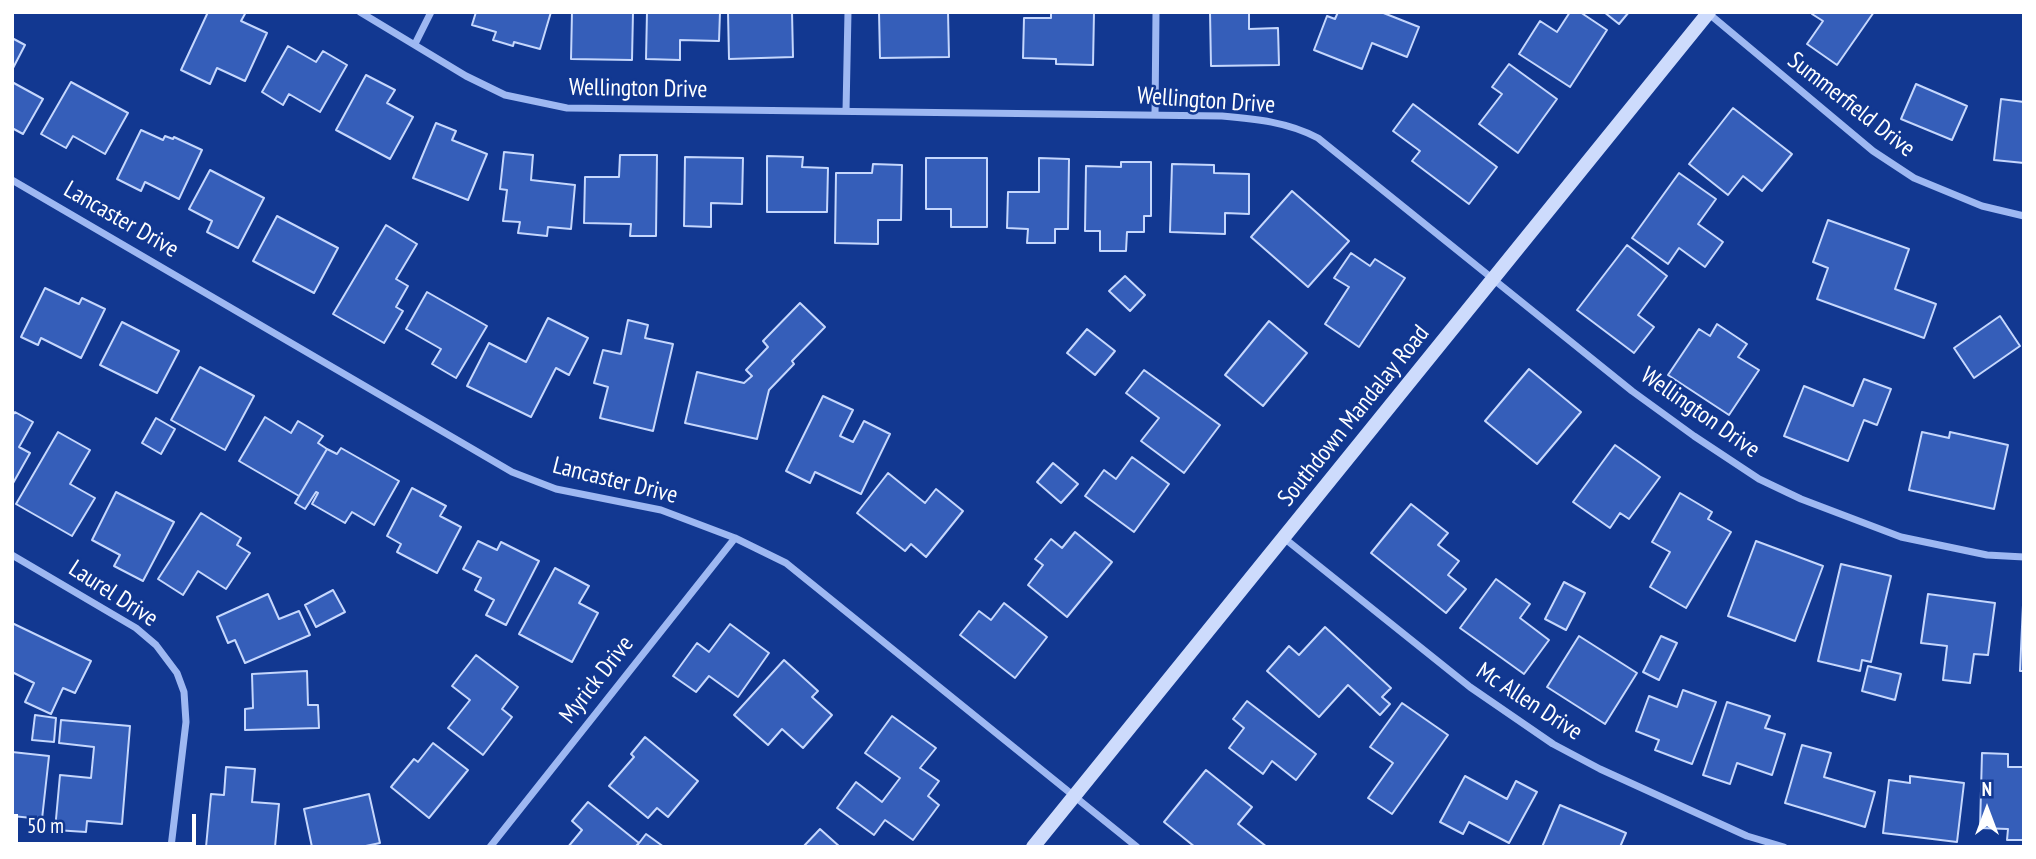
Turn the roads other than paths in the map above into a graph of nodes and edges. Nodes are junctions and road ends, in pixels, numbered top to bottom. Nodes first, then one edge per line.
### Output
1 (360, 12) edge
2 (431, 12) edge
3 (848, 12) edge
4 (1156, 12) edge
5 (1708, 13) edge
6 (415, 44) junction
7 (846, 111) junction
8 (1155, 115) junction
9 (12, 180) edge
10 (2024, 216) edge
11 (1493, 279) junction
12 (734, 538) junction
13 (1284, 538) junction
14 (12, 555) edge
15 (2024, 558) edge
16 (1075, 795) junction
17 (172, 847) edge
18 (489, 847) edge
19 (1033, 847) edge
20 (1137, 847) edge
21 (1784, 847) edge

1 - 6 street, Wellington Drive
2 - 6 street
3 - 7 street
4 - 8 street
5 - 10 street, Summerfield Drive
5 - 11 street, Southdown Mandalay Road
6 - 7 street, Wellington Drive
7 - 8 street, Wellington Drive
8 - 11 street, Wellington Drive
9 - 12 street, Lancaster Drive
11 - 13 street, Southdown Mandalay Road
11 - 15 street, Wellington Drive
12 - 16 street, Lancaster Drive
12 - 18 street, Myrick Drive
13 - 16 street, Southdown Mandalay Road
13 - 21 street, Mc Allen Drive
14 - 17 street, Laurel Drive
16 - 19 street, Southdown Mandalay Road
16 - 20 street, Lancaster Drive

